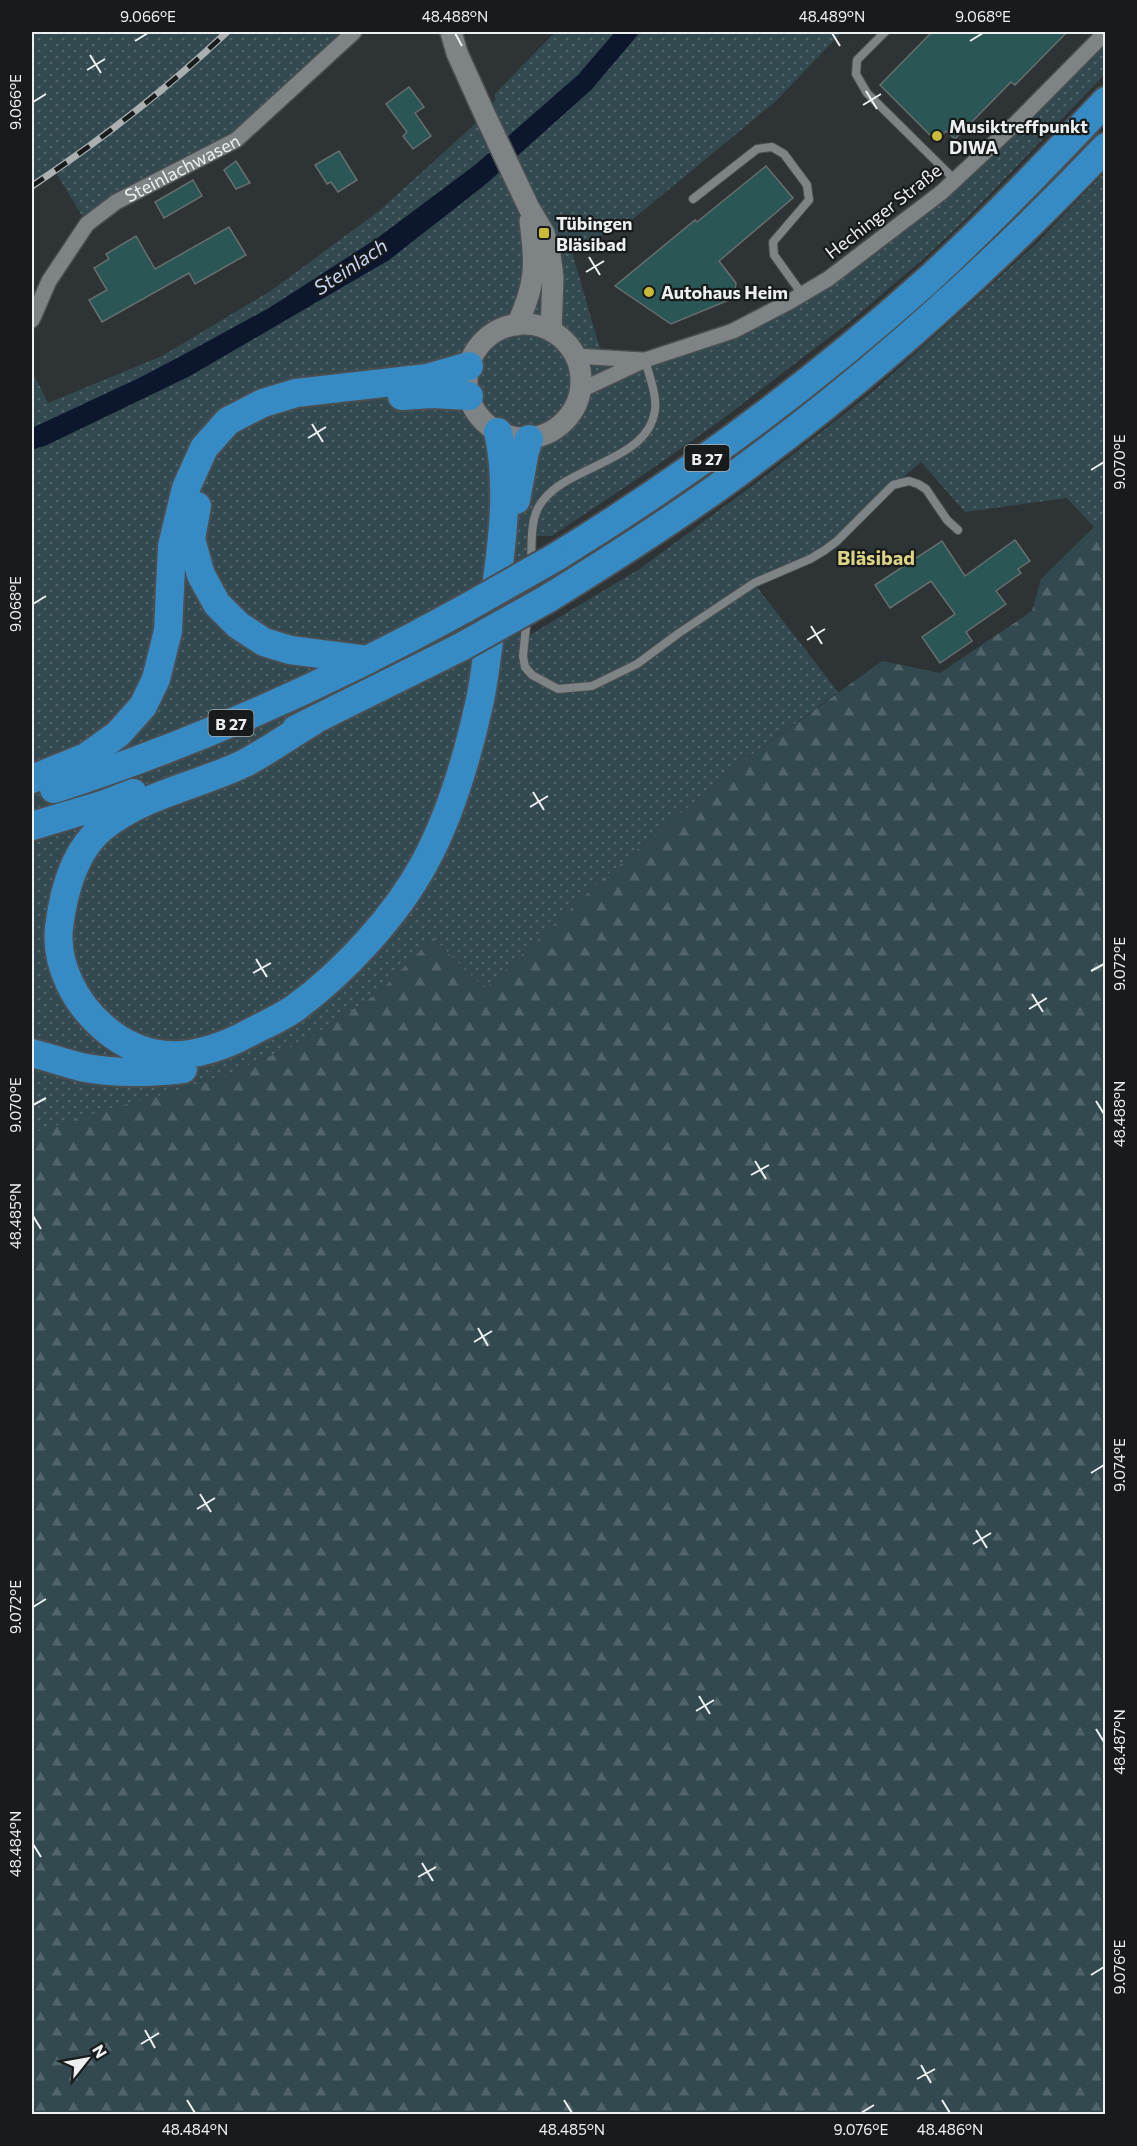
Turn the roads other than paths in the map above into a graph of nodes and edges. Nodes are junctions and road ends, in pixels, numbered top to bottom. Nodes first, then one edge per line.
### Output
1 (354, 32) edge
2 (451, 32) edge
3 (885, 32) edge
4 (1106, 32) edge
5 (1106, 101) edge
6 (1106, 147) edge
7 (955, 180) junction
8 (693, 199) dead end
9 (529, 208) junction
10 (802, 294) junction
11 (32, 320) edge
12 (517, 325) junction
13 (551, 331) junction
14 (575, 356) junction
15 (645, 360) junction
16 (469, 366) junction
17 (581, 390) junction
18 (469, 396) junction
19 (498, 432) junction
20 (529, 439) junction
21 (958, 530) dead end
22 (535, 595) junction
23 (368, 660) junction
24 (312, 722) junction
25 (32, 778) edge
26 (32, 796) edge
27 (32, 826) edge
28 (32, 1053) edge

1 - 11 street, Steinlachwasen
2 - 9 street
3 - 7 lane
4 - 7 street, Hechinger Straße
5 - 23 highway, B 27, bridge
6 - 22 highway, B 27
7 - 10 street, Hechinger Straße
8 - 10 lane
9 - 12 street
9 - 13 street
10 - 15 street, Hechinger Straße
12 - 13 street
12 - 16 street
13 - 14 street
14 - 15 street, Hechinger Straße
14 - 17 street
15 - 17 street, Hechinger Straße
15 - 22 lane
16 - 18 street
16 - 25 highway
17 - 20 street
18 - 19 street
18 - 23 highway
19 - 20 street
19 - 24 highway
20 - 28 highway
21 - 22 lane
22 - 24 highway, B 27, bridge
23 - 26 highway, B 27
24 - 27 highway, B 27

